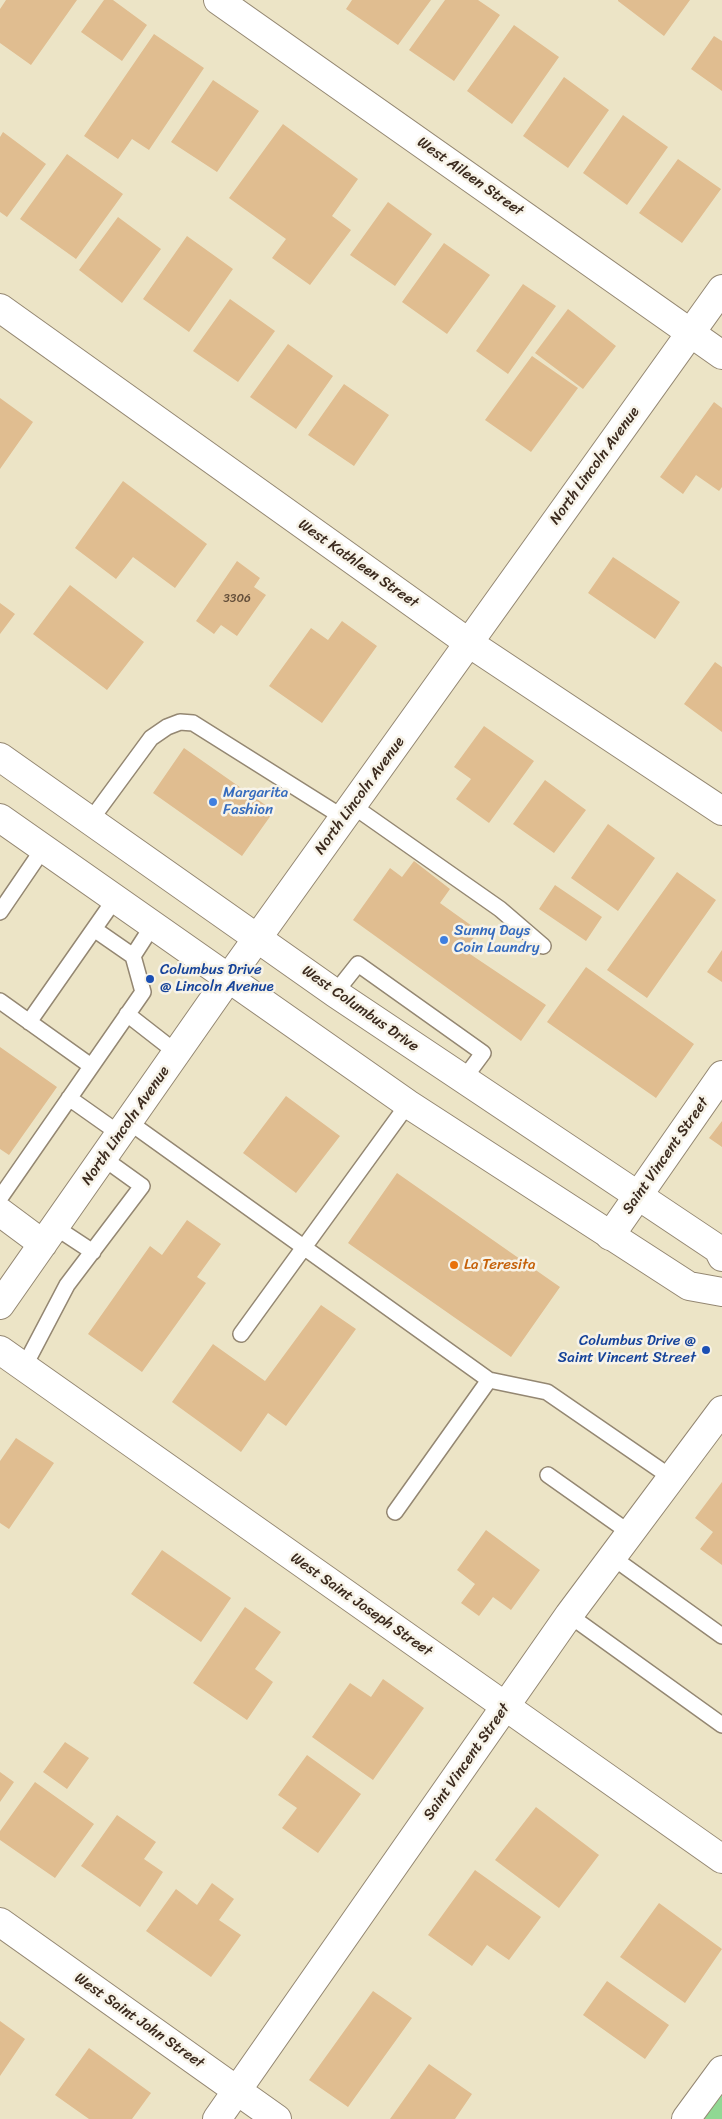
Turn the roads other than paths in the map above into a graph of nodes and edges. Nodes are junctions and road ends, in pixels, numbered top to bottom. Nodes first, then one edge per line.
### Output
1 (218, 0) edge
2 (722, 289) edge
3 (0, 308) edge
4 (691, 332) junction
5 (722, 355) edge
6 (469, 643) junction
7 (0, 757) edge
8 (722, 811) edge
9 (349, 812) junction
10 (0, 818) edge
11 (90, 821) junction
12 (43, 849) junction
13 (115, 898) junction
14 (0, 912) edge
15 (153, 926) junction
16 (94, 928) junction
17 (258, 938) junction
18 (543, 946) dead end
19 (133, 956) junction
20 (228, 978) junction
21 (335, 993) junction
22 (0, 1001) edge
23 (128, 1014) junction
24 (29, 1022) junction
25 (178, 1053) junction
26 (91, 1066) junction
27 (722, 1075) edge
28 (463, 1080) junction
29 (69, 1098) junction
30 (408, 1104) junction
31 (124, 1128) junction
32 (103, 1158) junction
33 (638, 1196) junction
34 (0, 1198) edge
35 (0, 1212) edge
36 (49, 1235) junction
37 (610, 1236) junction
38 (305, 1246) junction
39 (92, 1252) junction
40 (722, 1257) edge
41 (722, 1292) edge
42 (0, 1305) edge
43 (241, 1334) dead end
44 (0, 1350) edge
45 (24, 1367) junction
46 (489, 1380) junction
47 (722, 1410) edge
48 (548, 1476) dead end
49 (672, 1478) junction
50 (395, 1512) dead end
51 (630, 1533) junction
52 (612, 1557) junction
53 (569, 1615) junction
54 (722, 1636) edge
55 (506, 1707) junction
56 (722, 1726) edge
57 (722, 1859) edge
58 (0, 1922) edge
59 (722, 2070) edge
60 (237, 2090) junction
61 (216, 2119) edge
62 (277, 2119) edge
63 (686, 2119) edge

1 - 4 street, West Aileen Street
2 - 4 street, North Lincoln Avenue
3 - 6 street, West Kathleen Street
4 - 5 street, West Aileen Street
4 - 6 street, North Lincoln Avenue
6 - 8 street, West Kathleen Street
6 - 9 street, North Lincoln Avenue
7 - 11 street, West Columbus Drive
9 - 11 lane
9 - 17 street, North Lincoln Avenue
9 - 18 lane
10 - 12 street
11 - 17 street, West Columbus Drive
12 - 13 street
12 - 14 lane
13 - 15 street
13 - 16 lane
15 - 19 lane
15 - 20 street
16 - 19 lane
16 - 24 lane
17 - 20 street, North Lincoln Avenue
17 - 21 street, West Columbus Drive
19 - 23 lane
20 - 25 street, North Lincoln Avenue
20 - 30 street
21 - 28 street, West Columbus Drive
21 - 28 lane
22 - 24 lane
23 - 25 lane
23 - 26 lane
24 - 26 lane
25 - 31 street, North Lincoln Avenue
26 - 29 lane
27 - 33 street, Saint Vincent Street
28 - 33 street, West Columbus Drive
29 - 31 lane
29 - 34 lane
30 - 37 street
30 - 38 lane
31 - 32 street, North Lincoln Avenue
31 - 38 lane
32 - 36 street, North Lincoln Avenue
32 - 39 lane
33 - 37 street, Saint Vincent Street
33 - 40 street, West Columbus Drive
35 - 36 street
36 - 39 lane
36 - 42 street, North Lincoln Avenue
37 - 41 street
38 - 43 lane
38 - 46 lane
39 - 45 lane
44 - 45 street, West Saint Joseph Street
45 - 55 street, West Saint Joseph Street
46 - 49 lane
46 - 50 lane
47 - 49 street, Saint Vincent Street
48 - 51 lane
49 - 51 street, Saint Vincent Street
51 - 52 street, Saint Vincent Street
52 - 53 street, Saint Vincent Street
52 - 54 lane
53 - 55 street, Saint Vincent Street
53 - 56 lane
55 - 57 street, West Saint Joseph Street
55 - 60 street, Saint Vincent Street
58 - 60 street, West Saint John Street
59 - 63 street
60 - 61 street, Saint Vincent Street
60 - 62 street, West Saint John Street

